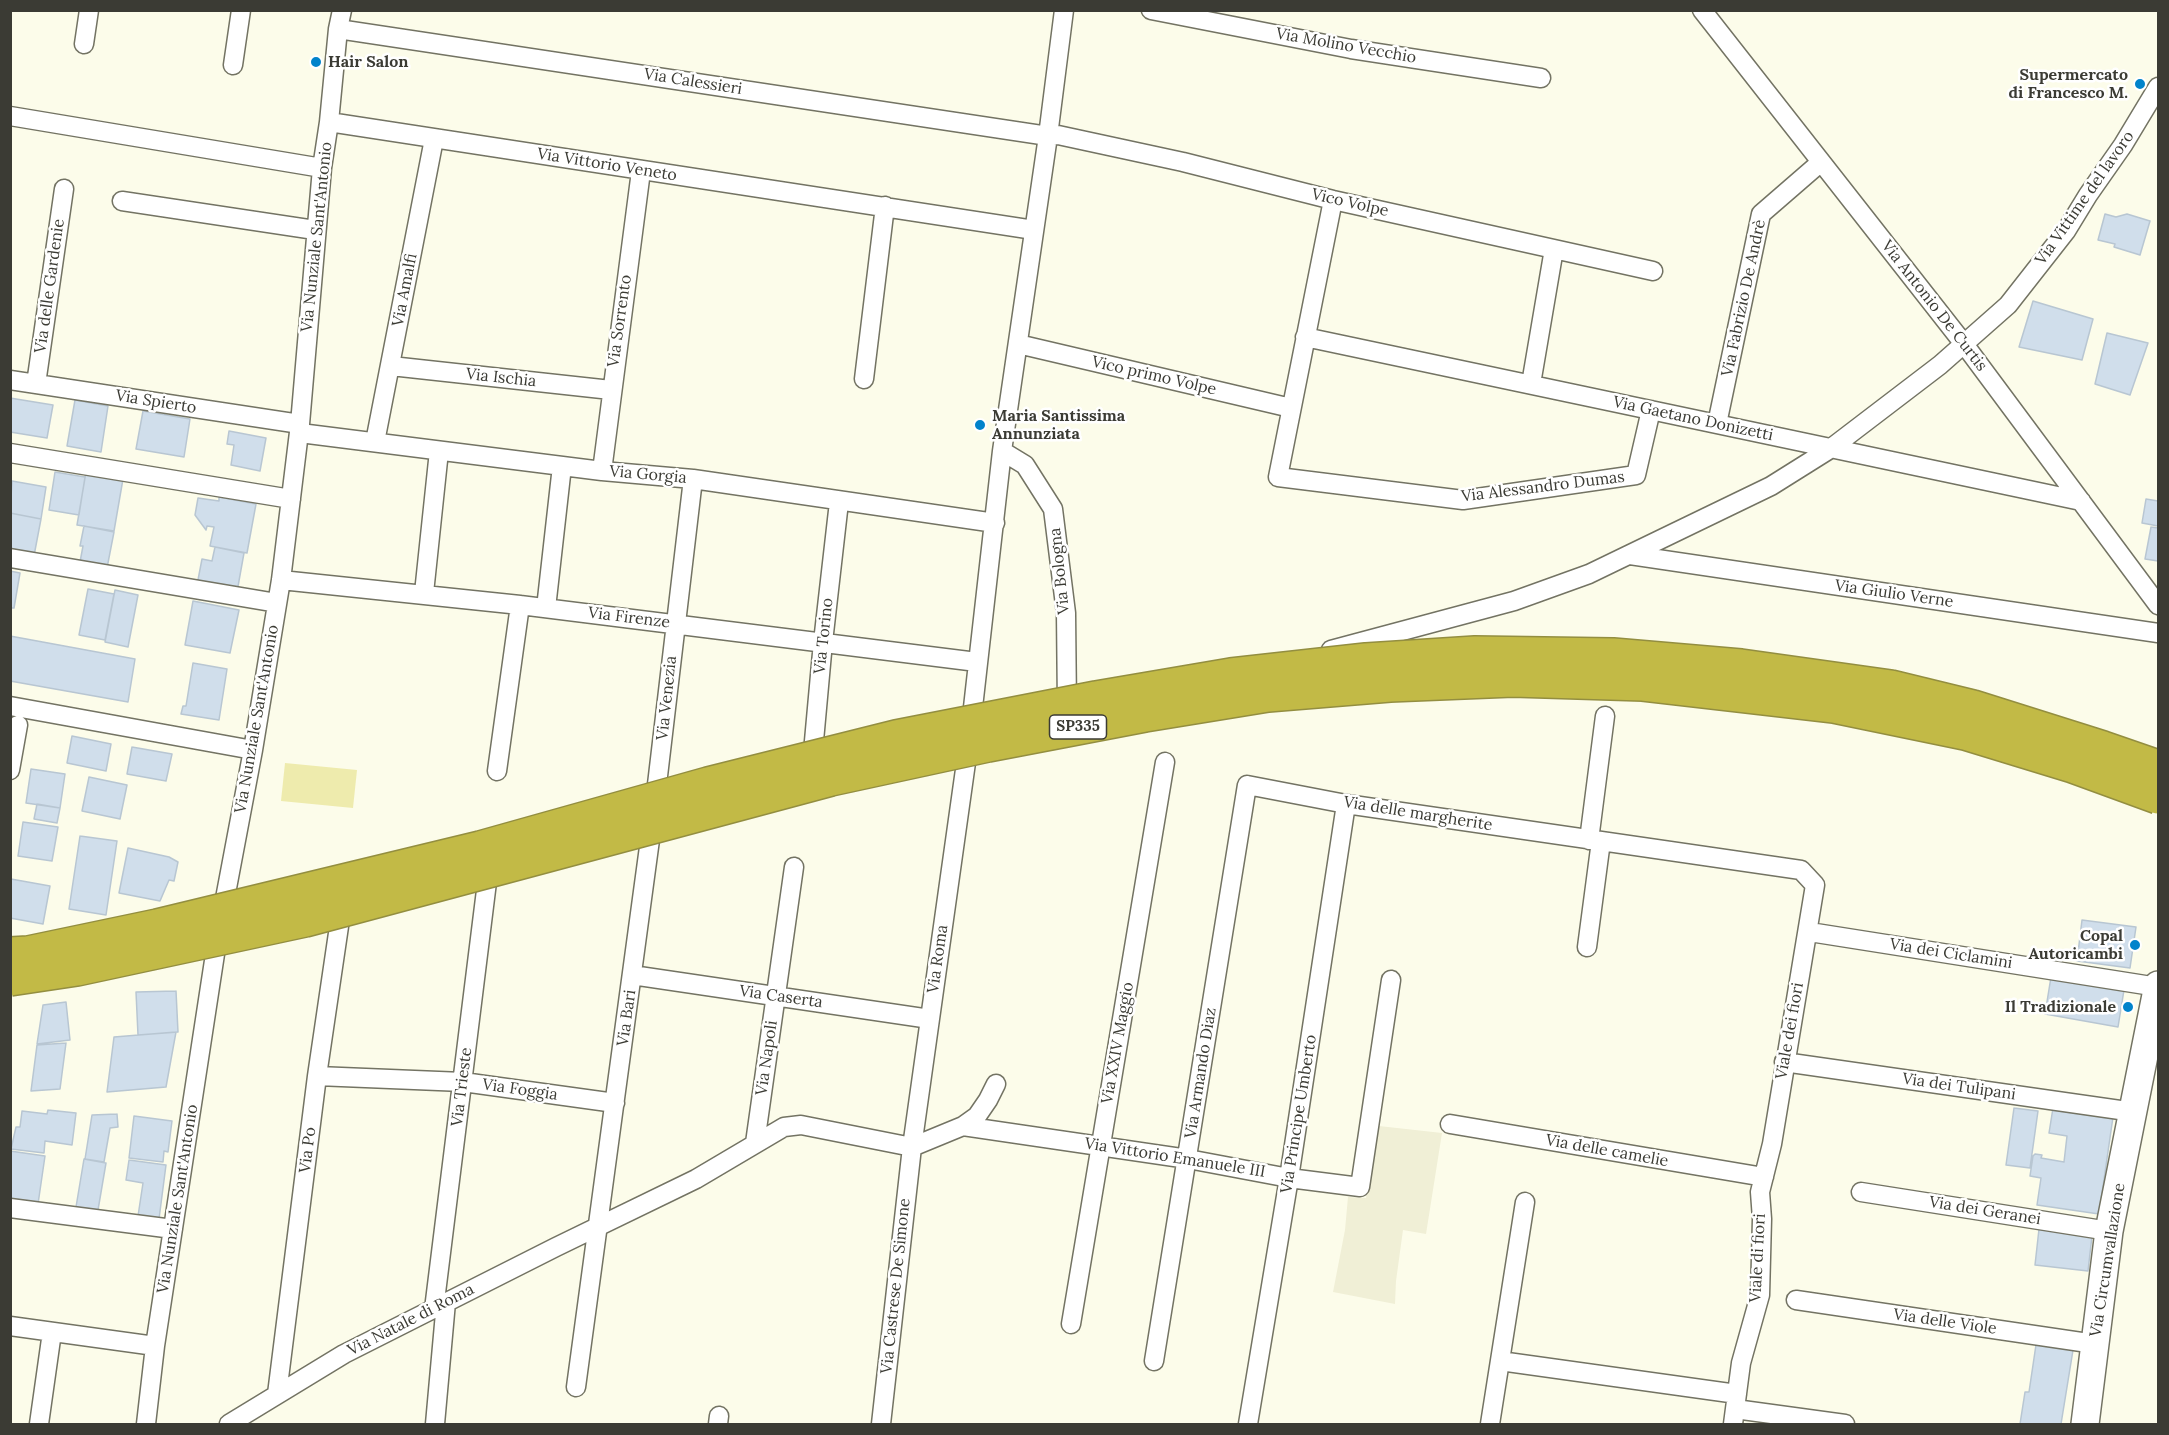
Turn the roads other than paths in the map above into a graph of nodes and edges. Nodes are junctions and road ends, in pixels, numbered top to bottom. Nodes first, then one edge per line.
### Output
1 (89, 10) edge
2 (241, 10) edge
3 (1064, 10) edge
4 (1152, 10) edge
5 (1702, 10) edge
6 (340, 20) edge
7 (84, 44) dead end
8 (233, 65) dead end
9 (1541, 78) dead end
10 (2158, 87) edge
11 (10, 116) edge
12 (329, 122) junction
13 (1048, 136) junction
14 (434, 139) junction
15 (1821, 162) junction
16 (322, 168) junction
17 (641, 171) junction
18 (64, 189) dead end
19 (1333, 200) junction
20 (122, 201) dead end
21 (885, 206) junction
22 (315, 230) junction
23 (1034, 230) junction
24 (1554, 249) junction
25 (1653, 271) dead end
26 (1305, 338) junction
27 (1964, 344) junction
28 (1018, 345) junction
29 (391, 366) junction
30 (864, 379) dead end
31 (10, 380) edge
32 (36, 384) junction
33 (1531, 384) junction
34 (611, 390) junction
35 (1291, 408) junction
36 (1650, 410) junction
37 (1716, 424) junction
38 (300, 428) junction
39 (375, 442) junction
40 (1830, 449) junction
41 (439, 451) junction
42 (1002, 452) junction
43 (10, 453) edge
44 (562, 466) junction
45 (602, 471) junction
46 (693, 479) junction
47 (291, 499) junction
48 (2081, 501) junction
49 (839, 502) junction
50 (995, 523) junction
51 (1630, 555) junction
52 (10, 558) edge
53 (281, 580) junction
54 (423, 593) junction
55 (277, 603) junction
56 (520, 604) junction
57 (2158, 605) edge
58 (546, 608) junction
59 (675, 623) junction
60 (2158, 633) edge
61 (823, 642) junction
62 (977, 662) junction
63 (10, 706) edge
64 (1067, 711) junction
65 (1605, 716) dead end
66 (18, 725) dead end
67 (969, 734) junction
68 (253, 750) junction
69 (1165, 762) dead end
70 (2158, 768) edge
71 (10, 770) edge
72 (497, 771) dead end
73 (812, 771) junction
74 (1247, 785) joint
75 (2158, 797) edge
76 (1346, 804) junction
77 (654, 810) junction
78 (1595, 840) junction
79 (489, 864) junction
80 (794, 867) dead end
81 (1815, 885) joint
82 (342, 906) junction
83 (1816, 933) dead end
84 (217, 941) junction
85 (1587, 947) dead end
86 (10, 954) edge
87 (632, 975) junction
88 (10, 979) edge
89 (1391, 981) dead end
90 (2158, 986) edge
91 (10, 989) edge
92 (776, 995) junction
93 (930, 1019) junction
94 (1784, 1062) junction
95 (317, 1076) junction
96 (463, 1082) junction
97 (996, 1084) dead end
98 (615, 1103) junction
99 (2136, 1104) junction
100 (1450, 1124) dead end
101 (963, 1126) junction
102 (755, 1143) junction
103 (1101, 1146) junction
104 (912, 1147) junction
105 (1188, 1159) junction
106 (1764, 1177) junction
107 (1289, 1178) junction
108 (1861, 1192) dead end
109 (1525, 1202) dead end
110 (10, 1208) edge
111 (599, 1226) junction
112 (173, 1229) junction
113 (2109, 1231) junction
114 (1796, 1300) dead end
115 (440, 1306) junction
116 (1071, 1324) dead end
117 (10, 1326) edge
118 (52, 1332) junction
119 (2095, 1344) junction
120 (155, 1346) junction
121 (1154, 1361) dead end
122 (1500, 1361) junction
123 (576, 1387) dead end
124 (277, 1394) junction
125 (1735, 1409) edge
126 (1806, 1422) edge
127 (39, 1425) edge
128 (146, 1425) edge
129 (230, 1425) edge
130 (435, 1425) edge
131 (880, 1425) edge
132 (1248, 1425) edge
133 (1490, 1425) edge
134 (1845, 1425) edge
135 (2085, 1425) edge

1 - 7 street
2 - 8 street
3 - 13 street, Via Roma
4 - 9 street, Via Molino Vecchio
5 - 15 street, Via Antonio De Curtis
6 - 12 street, Via Nunziale Sant'Antonio
6 - 13 street, Via Calessieri
10 - 27 street, Via Vittime del lavoro
11 - 16 street
12 - 14 street, Via Vittorio Veneto
12 - 16 street, Via Nunziale Sant'Antonio
13 - 19 street, Vico Volpe
13 - 23 street, Via Roma
14 - 17 street, Via Vittorio Veneto
14 - 29 street, Via Amalfi
15 - 27 street, Via Antonio De Curtis
15 - 37 street, Via Fabrizio De Andrè
16 - 22 street, Via Nunziale Sant'Antonio
17 - 21 street, Via Vittorio Veneto
17 - 34 street, Via Sorrento
18 - 32 street, Via delle Gardenie
19 - 24 street, Vico Volpe
19 - 26 street
20 - 22 street
21 - 23 street, Via Vittorio Veneto
21 - 30 street
22 - 38 street, Via Nunziale Sant'Antonio
23 - 28 street, Via Roma
24 - 25 street, Vico Volpe
24 - 33 street
26 - 33 street, Via Gaetano Donizetti
26 - 35 street
27 - 40 street, Via Vittime del lavoro
27 - 48 street, Via Antonio De Curtis
28 - 35 street, Vico primo Volpe
28 - 42 street, Via Roma
29 - 34 street, Via Ischia
29 - 39 street, Via Amalfi
31 - 32 street, Via Spierto
32 - 38 street, Via Spierto
33 - 36 street, Via Gaetano Donizetti
34 - 45 street, Via Sorrento
35 - 36 street, Via Alessandro Dumas
36 - 37 street, Via Gaetano Donizetti
37 - 40 street, Via Gaetano Donizetti
38 - 39 street, Via Gorgia
38 - 47 street, Via Nunziale Sant'Antonio
39 - 41 street, Via Gorgia
40 - 48 street, Via Gaetano Donizetti
40 - 51 street, Via Vittime del lavoro
41 - 44 street, Via Gorgia
41 - 54 street
42 - 50 street, Via Roma
42 - 64 street, Via Bologna
43 - 47 street
44 - 45 street, Via Gorgia
44 - 58 street
45 - 46 street, Via Gorgia
46 - 49 street, Via Gorgia
46 - 59 street, Via Venezia
47 - 53 street, Via Nunziale Sant'Antonio
48 - 57 street, Via Antonio De Curtis
49 - 50 street, Via Gorgia
49 - 61 street, Via Torino
50 - 62 street, Via Roma
51 - 60 street, Via Giulio Verne
51 - 64 street, Via Vittime del lavoro
52 - 55 street
53 - 54 street, Via Firenze
53 - 55 street, Via Nunziale Sant'Antonio
54 - 56 street, Via Firenze
55 - 68 street, Via Nunziale Sant'Antonio
56 - 58 street, Via Firenze
56 - 72 street
58 - 59 street, Via Firenze
59 - 61 street, Via Firenze
59 - 77 street, Via Venezia
61 - 62 street, Via Firenze
61 - 73 street, Via Torino
62 - 67 street, Via Roma
63 - 68 street
64 - 67 street, Via Vittime del lavoro
65 - 78 street
66 - 71 street
67 - 73 street, Via Vittime del lavoro
67 - 93 street, Via Roma
68 - 84 street, Via Nunziale Sant'Antonio
69 - 103 street, Via XXIV Maggio
70 - 86 highway, SP335, bridge
73 - 77 street, Via Vittime del lavoro
74 - 76 street, Via delle margherite
74 - 105 street, Via Armando Diaz
75 - 88 highway, SP335, bridge
76 - 78 street, Via delle margherite
76 - 107 street, Via Principe Umberto
77 - 79 street, Via Vittime del lavoro
77 - 87 street, Via Bari
78 - 81 street, Via delle margherite
78 - 85 street
79 - 82 street, Via Vittime del lavoro
79 - 96 street, Via Trieste
80 - 92 street, Via Napoli
81 - 94 street, Viale dei fiori
82 - 84 street, Via Vittime del lavoro
82 - 95 street, Via Po
83 - 90 street, Via dei Ciclamini
84 - 91 street, Via Vittime del lavoro
84 - 112 street, Via Nunziale Sant'Antonio
87 - 92 street, Via Caserta
87 - 98 street, Via Bari
89 - 107 street, Via Vittorio Emanuele III
90 - 99 street, Via Circumvallazione
92 - 93 street, Via Caserta
92 - 102 street, Via Napoli
93 - 104 street, Via Roma
94 - 99 street, Via dei Tulipani
94 - 106 street, Viale dei fiori
95 - 96 street, Via Foggia
95 - 124 street, Via Po
96 - 98 street, Via Foggia
96 - 115 street, Via Trieste
97 - 101 street
98 - 111 street, Via Bari
99 - 113 street, Via Circumvallazione
100 - 106 street, Via delle camelie
101 - 103 street, Via Vittorio Emanuele III
101 - 104 street
102 - 104 street, Via Natale di Roma
102 - 111 street, Via Natale di Roma
103 - 105 street, Via Vittorio Emanuele III
103 - 116 street, Via XXIV Maggio
104 - 131 street, Via Castrese De Simone
105 - 107 street, Via Vittorio Emanuele III
105 - 121 street, Via Armando Diaz
106 - 125 street, Viale di fiori
107 - 132 street, Via Principe Umberto
108 - 113 street, Via dei Geranei
109 - 122 street
110 - 112 street
111 - 115 street, Via Natale di Roma
111 - 123 street
112 - 120 street, Via Nunziale Sant'Antonio
113 - 119 street, Via Circumvallazione
114 - 119 street, Via delle Viole
115 - 124 street, Via Natale di Roma
115 - 130 street, Via Trieste
117 - 118 street
118 - 120 street
118 - 127 street
119 - 135 street, Via Circumvallazione
120 - 128 street, Via Nunziale Sant'Antonio
122 - 125 street
122 - 133 street
124 - 129 street, Via Natale di Roma
125 - 126 street
126 - 134 street

